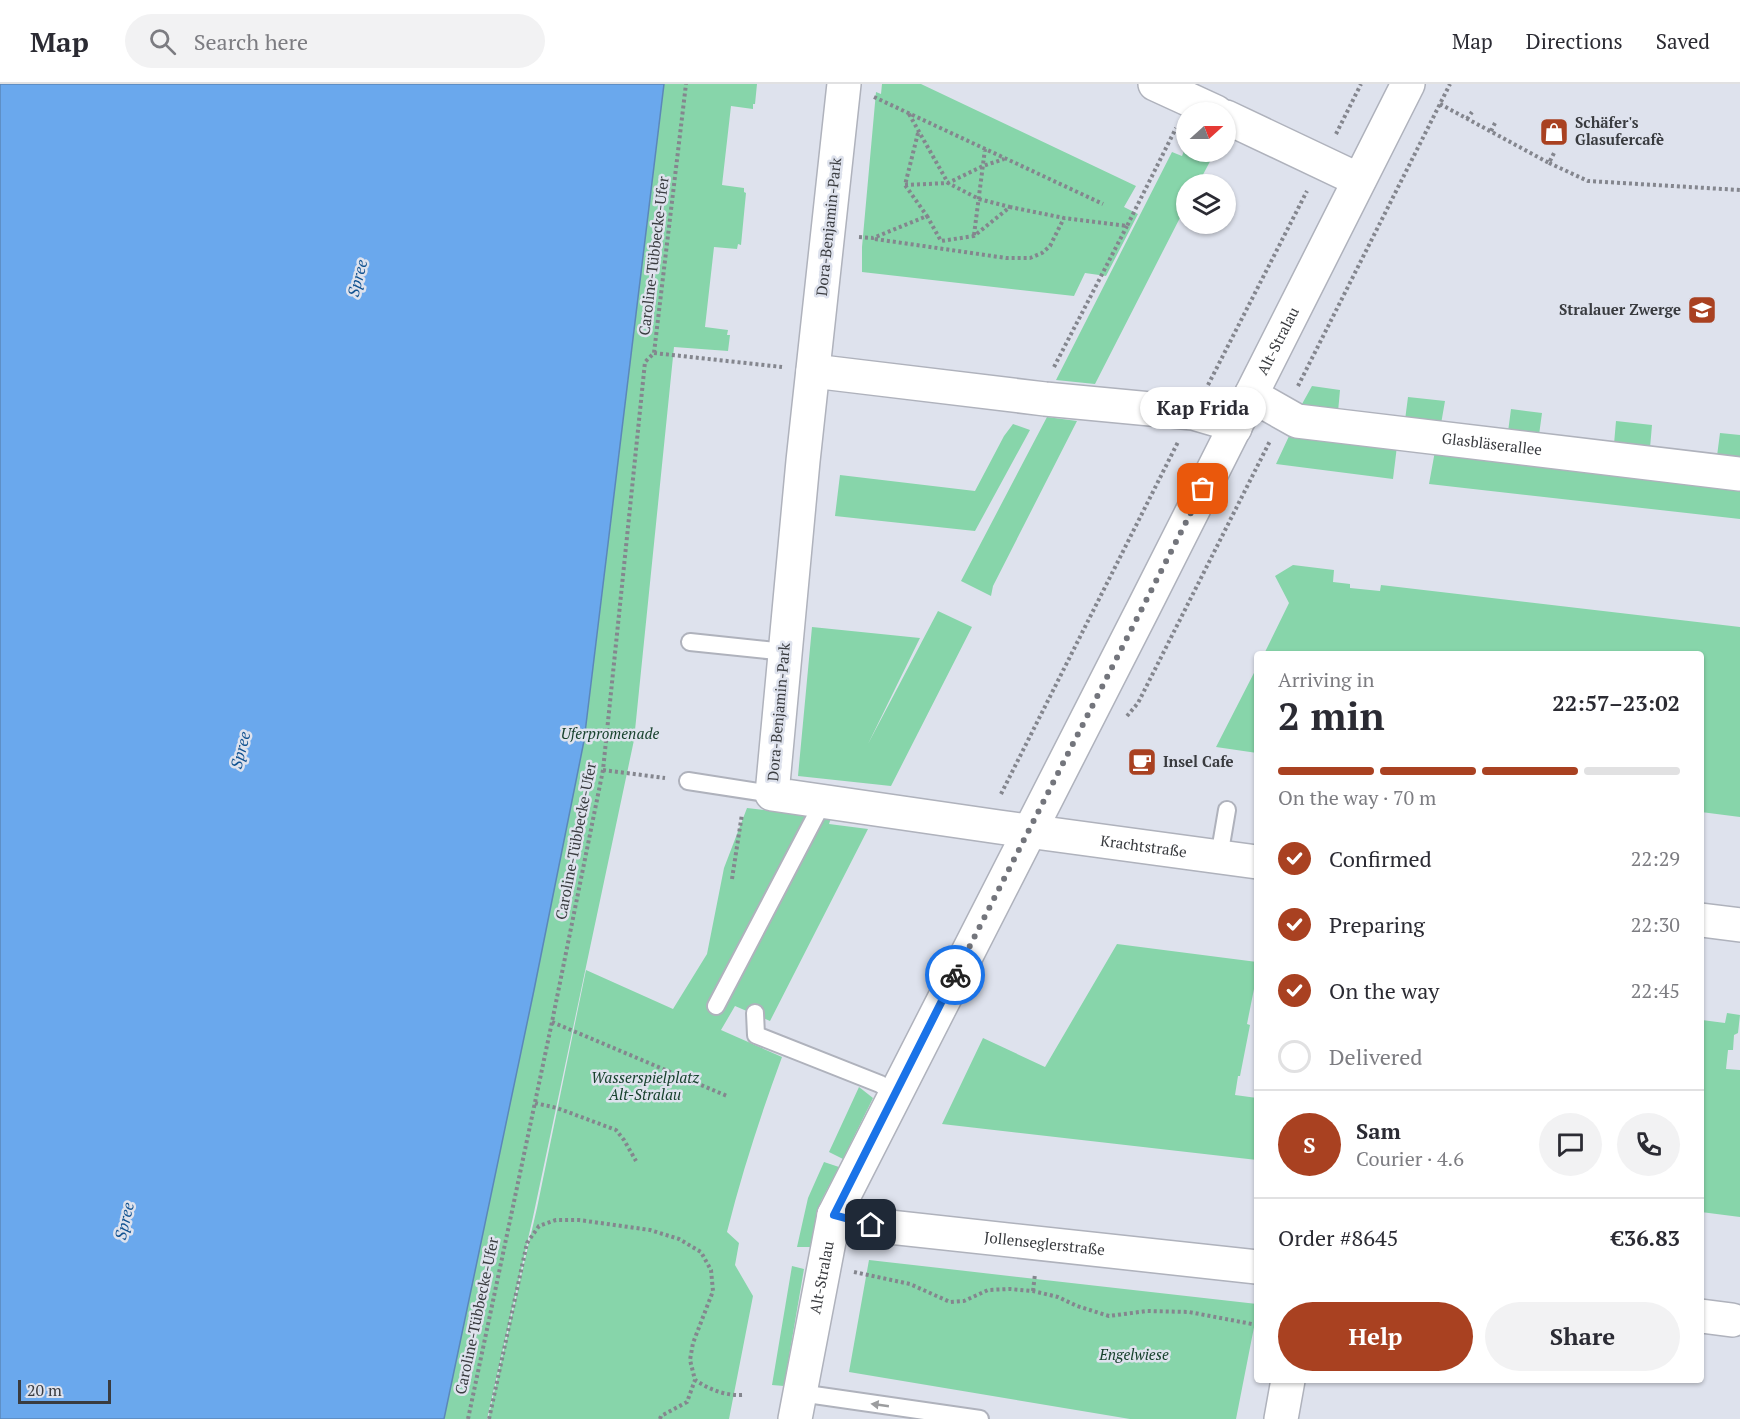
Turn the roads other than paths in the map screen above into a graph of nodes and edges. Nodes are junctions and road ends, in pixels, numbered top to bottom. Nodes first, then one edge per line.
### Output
1 (1155, 84) edge
2 (1408, 84) edge
3 (857, 90) edge
4 (1194, 102) edge
5 (1236, 122) edge
6 (1359, 180) junction
7 (813, 371) junction
8 (1251, 395) junction
9 (1235, 428) junction
10 (1740, 474) edge
11 (690, 642) dead end
12 (785, 652) junction
13 (688, 781) road end
14 (758, 792) junction
15 (823, 802) junction
16 (1227, 810) dead end
17 (1030, 831) junction
18 (1220, 857) junction
19 (1254, 862) edge
20 (1704, 920) edge
21 (1740, 925) edge
22 (716, 1006) dead end
23 (755, 1013) dead end
24 (895, 1094) junction
25 (834, 1215) junction
26 (1254, 1267) edge
27 (1287, 1383) edge
28 (797, 1406) edge
29 (980, 1419) edge
30 (1281, 1419) edge

1 - 4 street
2 - 6 street, Alt-Stralau
3 - 7 street, Dora-Benjamin-Park
5 - 6 street
6 - 8 street, Alt-Stralau
7 - 9 street
7 - 12 street, Dora-Benjamin-Park
8 - 9 street, Alt-Stralau
8 - 10 street, Glasbläserallee
9 - 17 street, Alt-Stralau
11 - 12 lane
12 - 14 street, Dora-Benjamin-Park
13 - 14 lane
14 - 15 street, Dora-Benjamin-Park
15 - 17 street, Dora-Benjamin-Park
15 - 22 lane
16 - 18 lane
17 - 18 street, Krachtstraße
17 - 24 street, Alt-Stralau
18 - 19 street, Krachtstraße
20 - 21 street
23 - 24 lane
24 - 25 street, Alt-Stralau
25 - 26 street, Jollenseglerstraße
25 - 28 street, Alt-Stralau
27 - 30 street
29 -> 28 lane

